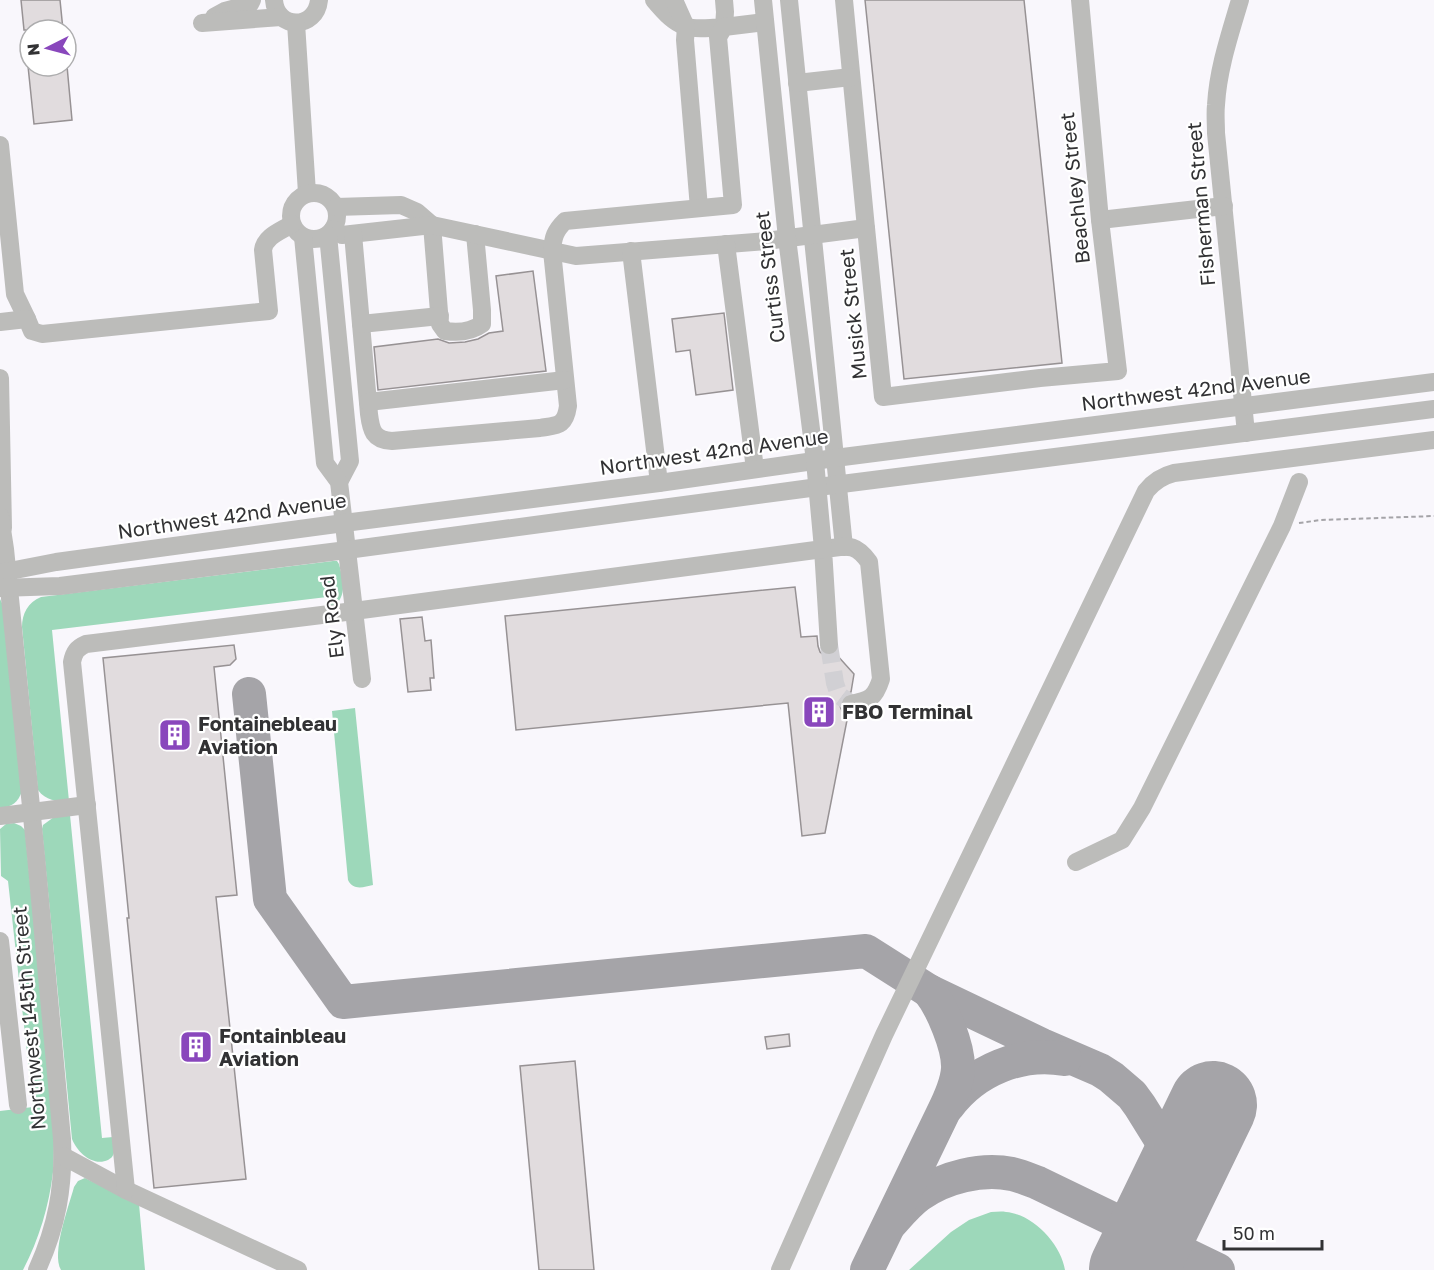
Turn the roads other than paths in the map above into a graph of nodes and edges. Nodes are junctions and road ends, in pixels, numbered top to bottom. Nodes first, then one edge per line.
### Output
1 (252, 0) edge
2 (319, 0) edge
3 (654, 0) edge
4 (674, 0) edge
5 (724, 0) edge
6 (763, 0) edge
7 (789, 0) edge
8 (844, 0) edge
9 (1080, 0) edge
10 (1240, 0) edge
11 (284, 13) edge
12 (765, 22) junction
13 (686, 27) junction
14 (724, 27) junction
15 (851, 78) junction
16 (797, 83) junction
17 (0, 145) edge
18 (307, 193) junction
19 (1224, 206) junction
20 (336, 207) junction
21 (699, 208) junction
22 (1100, 220) junction
23 (432, 225) junction
24 (866, 228) junction
25 (298, 230) junction
26 (331, 232) junction
27 (352, 234) junction
28 (475, 234) junction
29 (811, 234) junction
30 (787, 238) junction
31 (726, 244) junction
32 (552, 251) junction
33 (631, 251) junction
34 (440, 316) junction
35 (27, 319) junction
36 (0, 322) edge
37 (361, 324) junction
38 (340, 360) junction
39 (316, 363) junction
40 (1118, 371) joint
41 (0, 378) edge
42 (565, 380) junction
43 (1434, 382) edge
44 (368, 402) junction
45 (1242, 406) junction
46 (1434, 409) edge
47 (1246, 433) junction
48 (1434, 440) edge
49 (835, 458) junction
50 (815, 461) junction
51 (755, 469) junction
52 (339, 482) junction
53 (1299, 482) dead end
54 (659, 483) junction
55 (838, 485) junction
56 (818, 487) junction
57 (0, 516) edge
58 (344, 523) junction
59 (3, 536) junction
60 (844, 547) junction
61 (823, 549) junction
62 (346, 550) junction
63 (5, 580) edge
64 (354, 611) junction
65 (830, 645) tunnel mouth
66 (362, 679) dead end
67 (851, 704) dead end
68 (87, 806) junction
69 (32, 812) junction
70 (0, 816) edge
71 (1076, 862) dead end
72 (0, 941) edge
73 (18, 1105) dead end
74 (63, 1156) junction
75 (126, 1190) junction
76 (37, 1270) edge
77 (298, 1270) edge
78 (780, 1270) edge

1 - 11 street
2 - 11 street
3 - 13 street
4 - 13 street
5 - 14 street
6 - 12 street, Curtiss Street
7 - 16 street
8 - 15 street
9 - 22 street, Beachley Street
10 - 19 street, Fisherman Street
11 - 18 street
12 - 14 street
12 - 30 street, Curtiss Street
13 - 14 street
13 - 21 street
14 - 21 street
15 - 16 street
15 - 24 street
16 - 29 street
17 - 35 street
18 - 20 street
18 - 25 street
19 - 22 street
19 - 45 street, Fisherman Street
20 - 23 street
20 - 26 street
21 - 32 street
22 - 40 street, Beachley Street
23 - 27 street
23 - 28 street, Musick Street
23 - 34 street
24 - 29 street, Musick Street
24 - 40 street, Musick Street
25 - 26 street
25 - 35 street
25 - 39 street
26 - 27 street
26 - 38 street
27 - 37 street
28 - 32 street, Musick Street
28 - 34 street
29 - 30 street, Musick Street
29 - 49 street
30 - 31 street, Musick Street
30 - 50 street, Curtiss Street
31 - 33 street, Musick Street
31 - 51 street
32 - 33 street, Musick Street
32 - 42 street
33 - 54 street
34 - 37 street
35 - 36 street
37 - 44 street
38 - 39 street
38 - 52 street
39 - 52 street
41 - 59 street
42 - 44 street
42 - 44 street
43 - 45 street, Northwest 42nd Avenue
45 - 47 street, Fisherman Street
45 - 49 street, Northwest 42nd Avenue
46 - 47 street
47 - 55 street
48 - 78 street
49 - 50 street, Northwest 42nd Avenue
49 - 55 street
50 - 51 street, Northwest 42nd Avenue
50 - 56 street, Curtiss Street
51 - 54 street, Northwest 42nd Avenue
52 - 58 street, Ely Road
53 - 71 street
54 - 58 street, Northwest 42nd Avenue
55 - 56 street
55 - 60 street
56 - 61 street, Curtiss Street
56 - 62 street
57 - 59 street
58 - 62 street, Ely Road
58 - 63 street, Northwest 42nd Avenue
59 - 63 street, Northwest 145th Street
60 - 61 street
60 - 67 street
61 - 64 street
61 - 65 street, Curtiss Street
62 - 63 street
62 - 64 street, Ely Road
63 - 69 street, Northwest 145th Street
64 - 66 street, Ely Road
64 - 68 street
68 - 69 street
68 - 75 street
69 - 70 street
69 - 74 street, Northwest 145th Street
72 - 73 street
74 - 75 street
74 - 76 street, Northwest 145th Street
75 - 77 street

